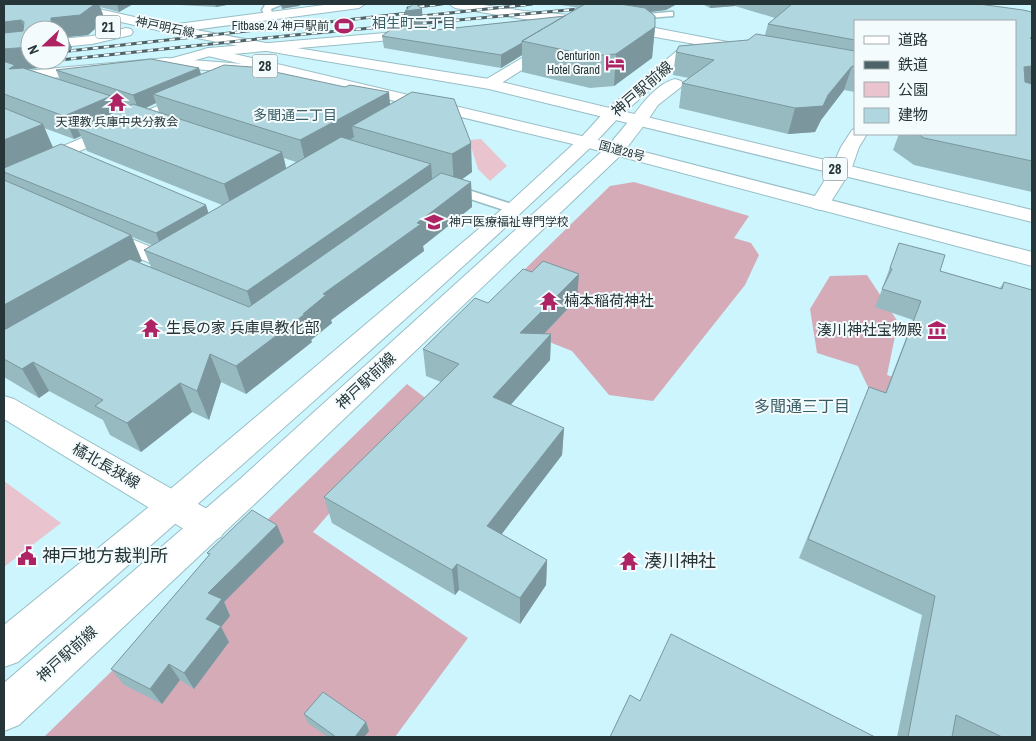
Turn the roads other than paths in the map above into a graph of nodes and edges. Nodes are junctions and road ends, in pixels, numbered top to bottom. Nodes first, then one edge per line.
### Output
1 (280, 4) edge
2 (359, 4) edge
3 (455, 4) edge
4 (498, 4) edge
5 (4, 5) edge
6 (83, 5) edge
7 (670, 14) dead end
8 (4, 15) edge
9 (269, 16) junction
10 (586, 21) junction
11 (510, 26) edge
12 (170, 29) junction
13 (126, 32) junction
14 (431, 33) edge
15 (144, 37) dead end
16 (70, 42) edge
17 (711, 43) junction
18 (178, 45) dead end
19 (266, 46) junction
20 (209, 52) junction
21 (763, 53) edge
22 (174, 62) junction
23 (700, 63) edge
24 (252, 70) junction
25 (687, 74) edge
26 (10, 78) edge
27 (320, 80) junction
28 (224, 82) edge
29 (489, 84) junction
30 (207, 89) edge
31 (59, 91) edge
32 (427, 103) junction
33 (114, 109) dead end
34 (626, 116) junction
35 (141, 118) junction
36 (400, 119) edge
37 (168, 128) edge
38 (857, 135) edge
39 (48, 137) dead end
40 (586, 142) junction
41 (71, 150) junction
42 (615, 150) junction
43 (94, 162) edge
44 (841, 170) junction
45 (7, 188) edge
46 (442, 188) edge
47 (820, 204) junction
48 (514, 209) junction
49 (1032, 216) edge
50 (84, 227) edge
51 (1032, 259) edge
52 (145, 274) edge
53 (4, 406) edge
54 (173, 506) junction
55 (209, 527) junction
56 (4, 649) edge
57 (4, 710) edge

1 - 9 lane
2 - 9 main road
3 - 10 main road
4 - 10 main road
5 - 6 main road, 神戸明石線 / 21
6 - 12 main road, 神戸明石線 / 21
7 - 10 lane
8 - 13 main road, 神戸明石線 / 21
9 - 12 main road
10 - 11 main road
10 - 17 main road
10 - 29 main road
12 - 19 main road, 神戸明石線 / 21
13 - 15 main road, 神戸明石線 / 21
13 - 16 main road
14 - 19 main road
17 - 21 main road
17 - 23 main road
17 - 34 main road, 神戸駅前線
18 - 20 main road, 神戸明石線
19 - 20 main road
19 - 29 main road, 28
20 - 22 main road
20 - 27 main road, 国道28号 / 28
22 - 24 main road
22 - 26 main road
24 - 27 main road
24 - 28 main road
25 - 34 main road, 神戸駅前線
26 - 31 main road
27 - 32 main road, 国道28号 / 28
29 - 34 main road, 28
30 - 35 main road
32 - 36 main road
32 - 40 main road, 国道28号 / 28
33 - 35 main road
34 - 40 main road, 神戸駅前線
34 - 42 main road, 神戸駅前線
34 - 44 main road, 28
35 - 37 main road
35 - 41 main road
38 - 44 main road
39 - 41 main road
40 - 42 main road, 国道28号 / 28
40 - 48 main road, 神戸駅前線
41 - 43 main road
41 - 45 main road
42 - 47 main road, 国道28号 / 28
42 - 55 main road, 神戸駅前線
44 - 47 main road
44 - 49 main road, 28
46 - 48 lane
47 - 51 main road, 国道28号 / 28
48 - 54 main road, 神戸駅前線
50 - 52 main road
53 - 54 main road, 橘北長狭線
54 - 55 main road, 橘北長狭線
54 - 56 main road, 神戸駅前線
55 - 57 main road, 神戸駅前線

